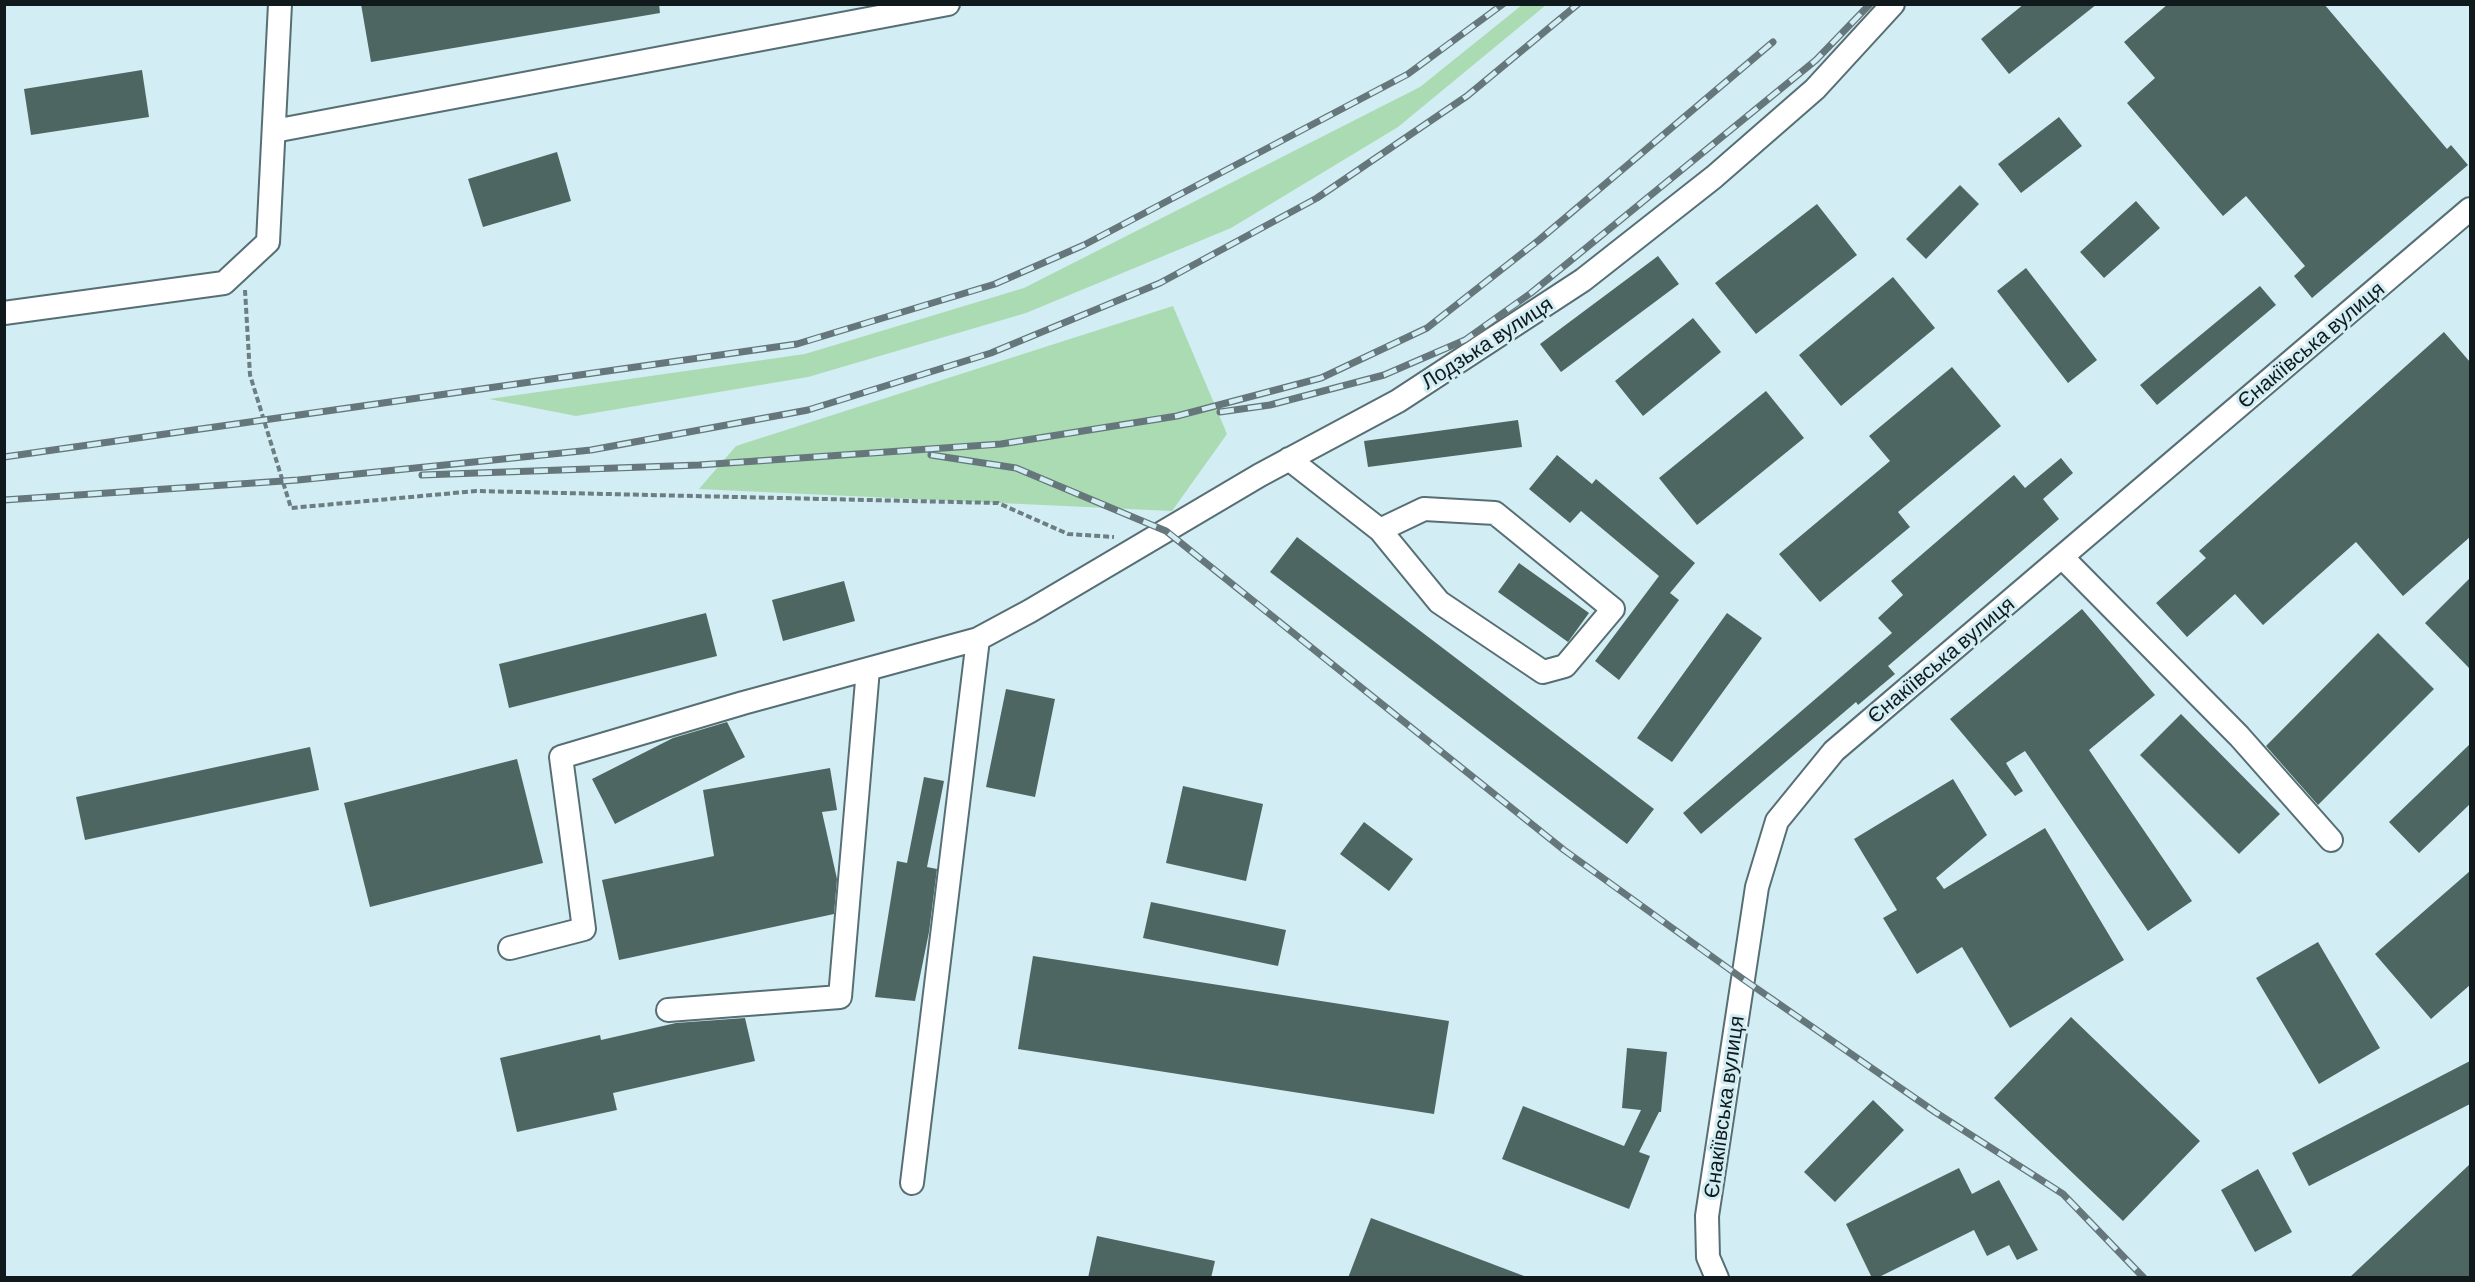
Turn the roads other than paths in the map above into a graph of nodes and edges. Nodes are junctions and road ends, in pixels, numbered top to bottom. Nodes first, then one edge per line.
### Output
1 (280, 4) edge
2 (948, 4) edge
3 (1893, 4) edge
4 (274, 131) junction
5 (2470, 209) edge
6 (4, 313) edge
7 (1289, 459) junction
8 (1380, 530) junction
9 (2062, 557) junction
10 (978, 639) junction
11 (868, 669) junction
12 (2331, 840) dead end
13 (510, 948) dead end
14 (668, 1010) dead end
15 (912, 1183) dead end
16 (1717, 1278) edge

1 - 4 street
2 - 4 street
3 - 7 street, Лодзька вулиця
4 - 6 street
5 - 9 street, Єнакіївська вулиця
7 - 8 street
7 - 10 street, Лодзька вулиця
8 - 8 street
9 - 12 street
9 - 16 street, Єнакіївська вулиця
10 - 11 street, Лодзька вулиця
10 - 15 street
11 - 13 street, Лодзька вулиця
11 - 14 street

